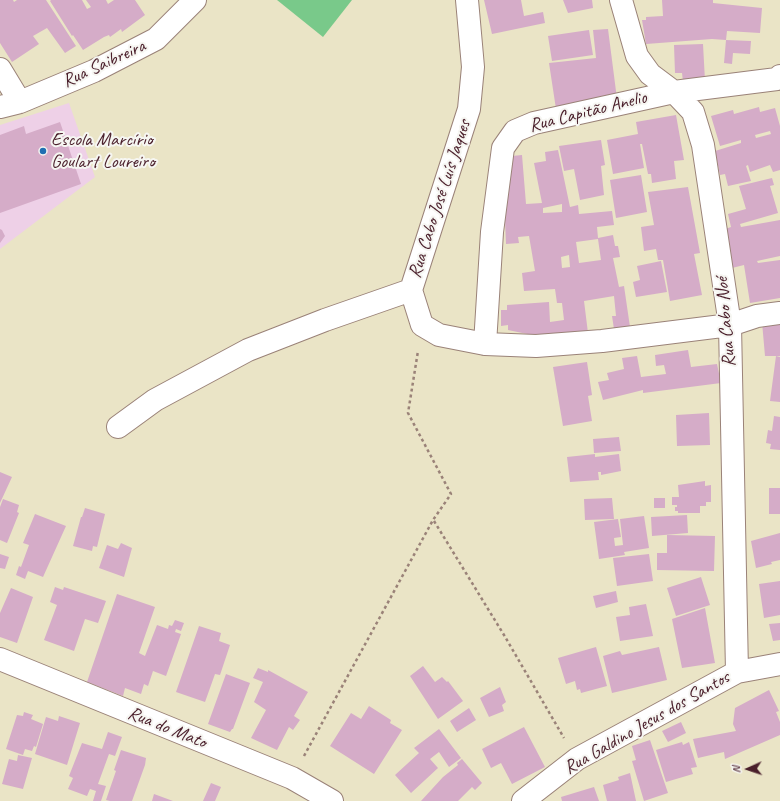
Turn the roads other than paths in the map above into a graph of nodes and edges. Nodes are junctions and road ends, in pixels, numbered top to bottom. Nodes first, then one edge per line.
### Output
1 (194, 0) edge
2 (466, 0) edge
3 (621, 0) edge
4 (0, 69) edge
5 (780, 76) edge
6 (674, 92) junction
7 (10, 104) edge
8 (411, 290) junction
9 (780, 313) edge
10 (730, 325) junction
11 (485, 344) junction
12 (118, 428) dead end
13 (0, 660) edge
14 (780, 664) edge
15 (737, 672) junction
16 (320, 798) edge
17 (523, 801) edge

1 - 7 street, Rua Saibreira
2 - 8 street, Rua Cabo José Luís Jaques
3 - 6 street, Rua Cabo Noé
4 - 7 street
5 - 6 street, Rua Capitão Anelio
6 - 10 street, Rua Cabo Noé
6 - 11 street, Rua Capitão Anelio
8 - 11 street, Rua Cabo José Luís Jaques
8 - 12 street
9 - 10 street
10 - 11 street
10 - 15 street, Rua Cabo Noé
13 - 16 street, Rua do Mato
14 - 15 street, Rua Galdino Jesus dos Santos
15 - 17 street, Rua Galdino Jesus dos Santos

